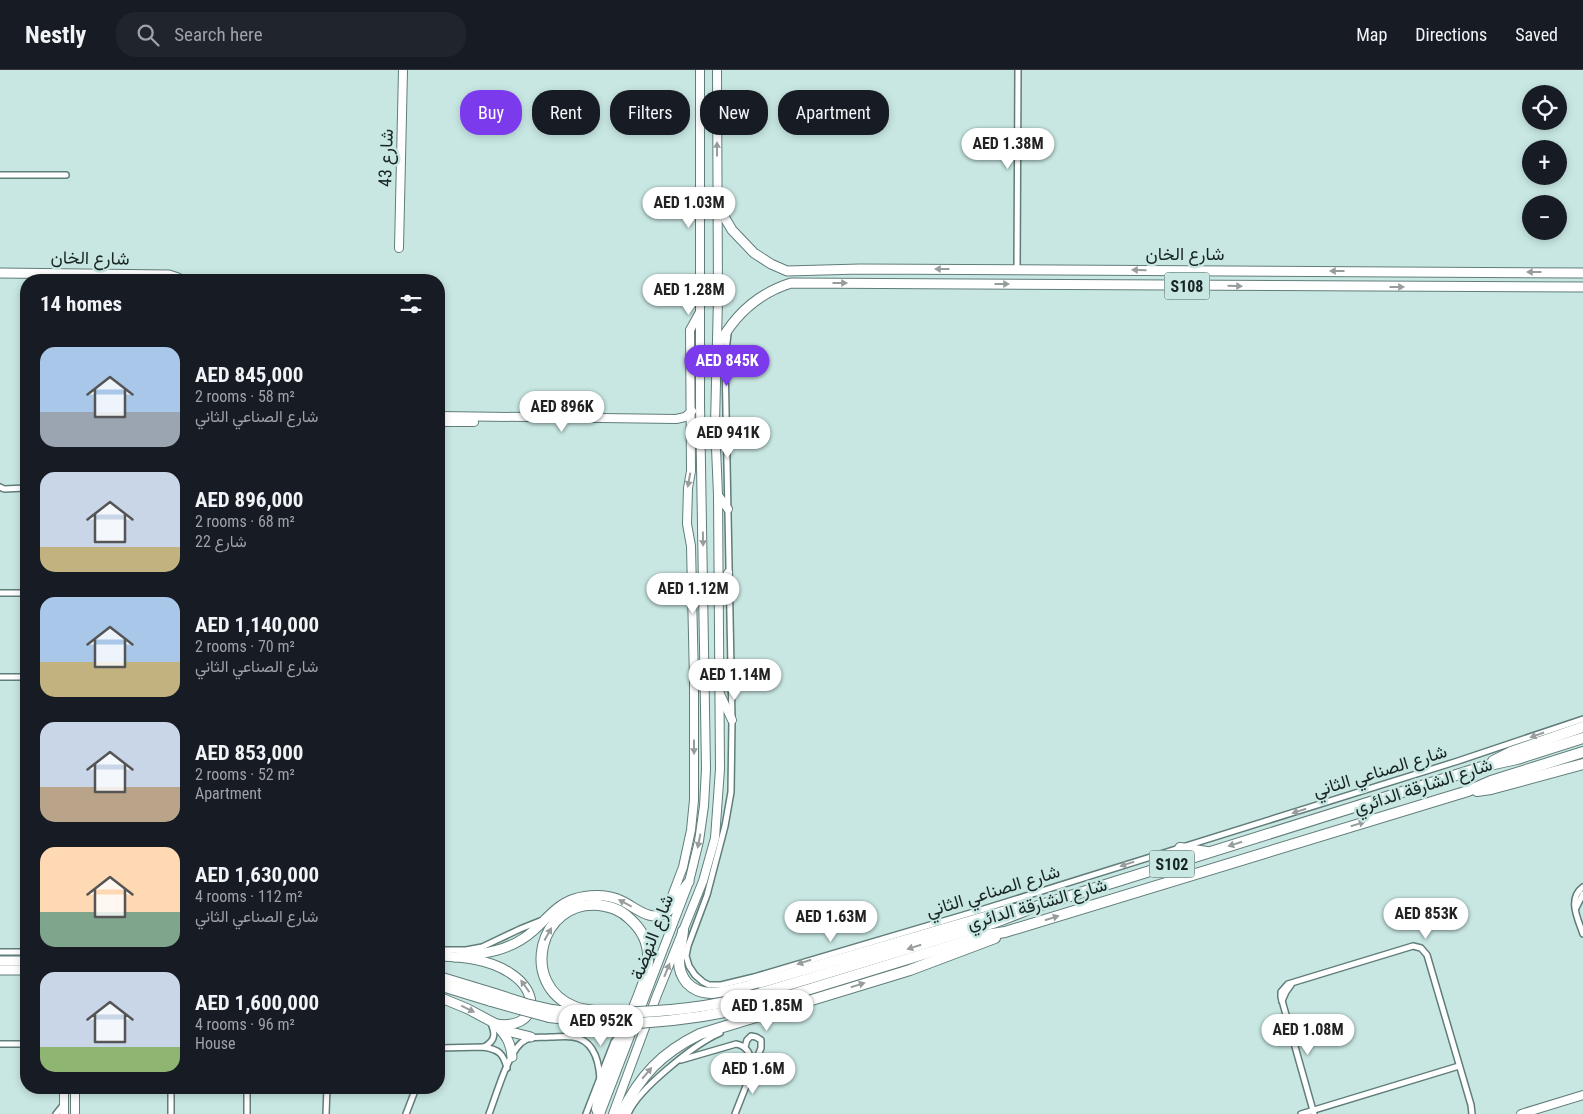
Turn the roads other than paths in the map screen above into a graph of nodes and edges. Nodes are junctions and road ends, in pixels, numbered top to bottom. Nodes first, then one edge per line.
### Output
1 (403, 70) edge
2 (700, 70) edge
3 (717, 70) edge
4 (1018, 70) edge
5 (0, 174) edge
6 (66, 175) dead end
7 (718, 197) junction
8 (399, 248) dead end
9 (1017, 269) junction
10 (0, 273) edge
11 (1583, 273) edge
12 (84, 274) edge
13 (0, 279) edge
14 (20, 279) edge
15 (1583, 288) edge
16 (700, 312) junction
17 (729, 327) junction
18 (716, 350) junction
19 (700, 404) junction
20 (690, 413) junction
21 (445, 416) edge
22 (445, 422) edge
23 (691, 428) junction
24 (20, 488) edge
25 (1, 489) edge
26 (718, 495) junction
27 (728, 509) junction
28 (728, 573) junction
29 (0, 593) edge
30 (20, 593) edge
31 (718, 594) junction
32 (0, 677) edge
33 (20, 677) edge
34 (718, 692) junction
35 (694, 711) junction
36 (1583, 719) edge
37 (732, 720) junction
38 (1583, 727) edge
39 (705, 730) junction
40 (1583, 738) edge
41 (1583, 752) edge
42 (1583, 764) edge
43 (1485, 766) junction
44 (1468, 791) junction
45 (704, 806) junction
46 (693, 815) junction
47 (720, 848) junction
48 (1180, 848) junction
49 (1211, 852) junction
50 (710, 858) junction
51 (689, 882) junction
52 (1583, 887) edge
53 (1583, 894) edge
54 (1035, 907) junction
55 (1575, 909) junction
56 (666, 913) junction
57 (545, 919) junction
58 (683, 931) junction
59 (1005, 932) junction
60 (1583, 934) edge
61 (445, 950) edge
62 (0, 952) edge
63 (20, 952) edge
64 (445, 956) edge
65 (455, 957) junction
66 (0, 961) edge
67 (20, 961) edge
68 (0, 970) edge
69 (20, 970) edge
70 (445, 979) edge
71 (445, 986) edge
72 (493, 998) junction
73 (761, 998) junction
74 (445, 999) edge
75 (754, 1017) junction
76 (611, 1019) junction
77 (493, 1022) junction
78 (624, 1031) junction
79 (531, 1037) junction
80 (0, 1044) edge
81 (20, 1044) edge
82 (745, 1046) junction
83 (484, 1047) junction
84 (445, 1048) edge
85 (512, 1057) junction
86 (677, 1062) junction
87 (1459, 1066) junction
88 (507, 1068) junction
89 (752, 1070) junction
90 (600, 1079) junction
91 (64, 1094) edge
92 (75, 1094) edge
93 (171, 1094) edge
94 (247, 1094) edge
95 (327, 1094) edge
96 (414, 1094) edge
97 (1583, 1095) edge
98 (64, 1103) junction
99 (1471, 1105) junction
100 (1313, 1112) edge
101 (56, 1114) edge
102 (64, 1114) edge
103 (75, 1114) edge
104 (171, 1114) edge
105 (247, 1114) edge
106 (326, 1114) edge
107 (406, 1114) edge
108 (489, 1114) edge
109 (586, 1114) edge
110 (599, 1114) edge
111 (613, 1114) edge
112 (621, 1114) edge
113 (628, 1114) edge
114 (736, 1114) edge
115 (1301, 1114) edge
116 (1472, 1114) edge
117 (1476, 1114) edge
118 (1521, 1114) edge

1 - 8 main road, شارع 43
2 - 16 main road, شارع النهضة
7 -> 3 main road, شارع النهضة
4 - 9 street
5 - 6 street
9 -> 7 main road, شارع الخان / S108
7 - 18 main road, شارع النهضة
11 -> 9 main road, شارع الخان / S108
10 - 12 main road, شارع الخان
13 - 14 main road, شارع الخان
17 -> 15 main road, شارع الخان / S108
16 - 19 main road, شارع النهضة
16 - 20 main road
17 - 18 main road
17 - 27 street, شارع الصناعي الثاني
18 - 26 main road, شارع النهضة
19 - 20 main road
19 -> 39 main road, شارع النهضة
20 - 21 main road
20 - 23 main road
22 - 23 main road
23 -> 35 main road
24 - 25 street
26 - 27 main road
26 - 31 main road, شارع النهضة
27 - 28 street, شارع الصناعي الثاني
28 - 31 main road
28 - 37 street, شارع الصناعي الثاني
29 - 30 street
31 - 34 main road, شارع النهضة
32 - 33 street
34 - 37 main road
34 - 50 main road, شارع النهضة
35 - 39 main road
35 -> 46 main road
36 -> 48 street, شارع الصناعي الثاني
37 - 47 street, شارع الصناعي الثاني
38 - 43 highway
39 - 45 main road, شارع النهضة
40 - 43 highway, شارع الشارقة الدائري / S102
41 - 44 highway, شارع الشارقة الدائري / S102
42 - 44 highway
43 -> 49 highway, شارع الشارقة الدائري / S102
59 -> 44 highway, شارع الشارقة الدائري / S102
45 - 46 main road
45 -> 51 main road, شارع النهضة
46 - 56 main road
48 -> 47 street, شارع الصناعي الثاني
47 - 50 main road
48 - 49 highway
49 - 54 highway, شارع الشارقة الدائري / S102
50 - 58 main road, شارع النهضة
51 - 56 main road
51 - 110 main road, شارع النهضة
52 - 55 street
53 - 55 street
54 - 58 highway
54 -> 73 highway, شارع الشارقة الدائري / S102
55 - 60 street
56 -> 57 main road
57 - 61 street
57 - 65 main road
111 -> 58 main road, شارع النهضة
59 - 73 highway, شارع الشارقة الدائري / S102
75 -> 59 highway
62 - 63 street
64 - 65 main road
77 -> 65 main road
66 - 67 main road
68 - 69 main road
70 - 72 highway, S102
71 - 72 highway, S102
72 - 76 highway, شارع الشارقة الدائري / S102, bridge
73 - 76 highway, شارع الشارقة الدائري / S102, bridge
74 -> 77 main road
75 - 86 street
112 -> 75 highway
76 -> 78 highway
77 - 79 main road
77 - 83 street
77 - 85 main road
78 - 90 street
78 - 110 highway
79 - 85 street
79 - 90 street
80 - 81 street
82 - 86 street
82 - 89 street
82 - 89 street
83 - 84 street
83 - 88 street
85 - 88 street
86 - 113 street
87 - 99 street
87 - 100 street
87 - 100 street
88 - 108 street
89 - 114 street
90 - 109 street
91 - 98 main road
92 - 103 main road
93 - 104 street
94 - 105 street
95 - 106 street
96 - 107 street
97 - 118 main road
98 - 101 street
98 - 102 main road
99 - 116 street
99 - 117 street
100 - 115 street

